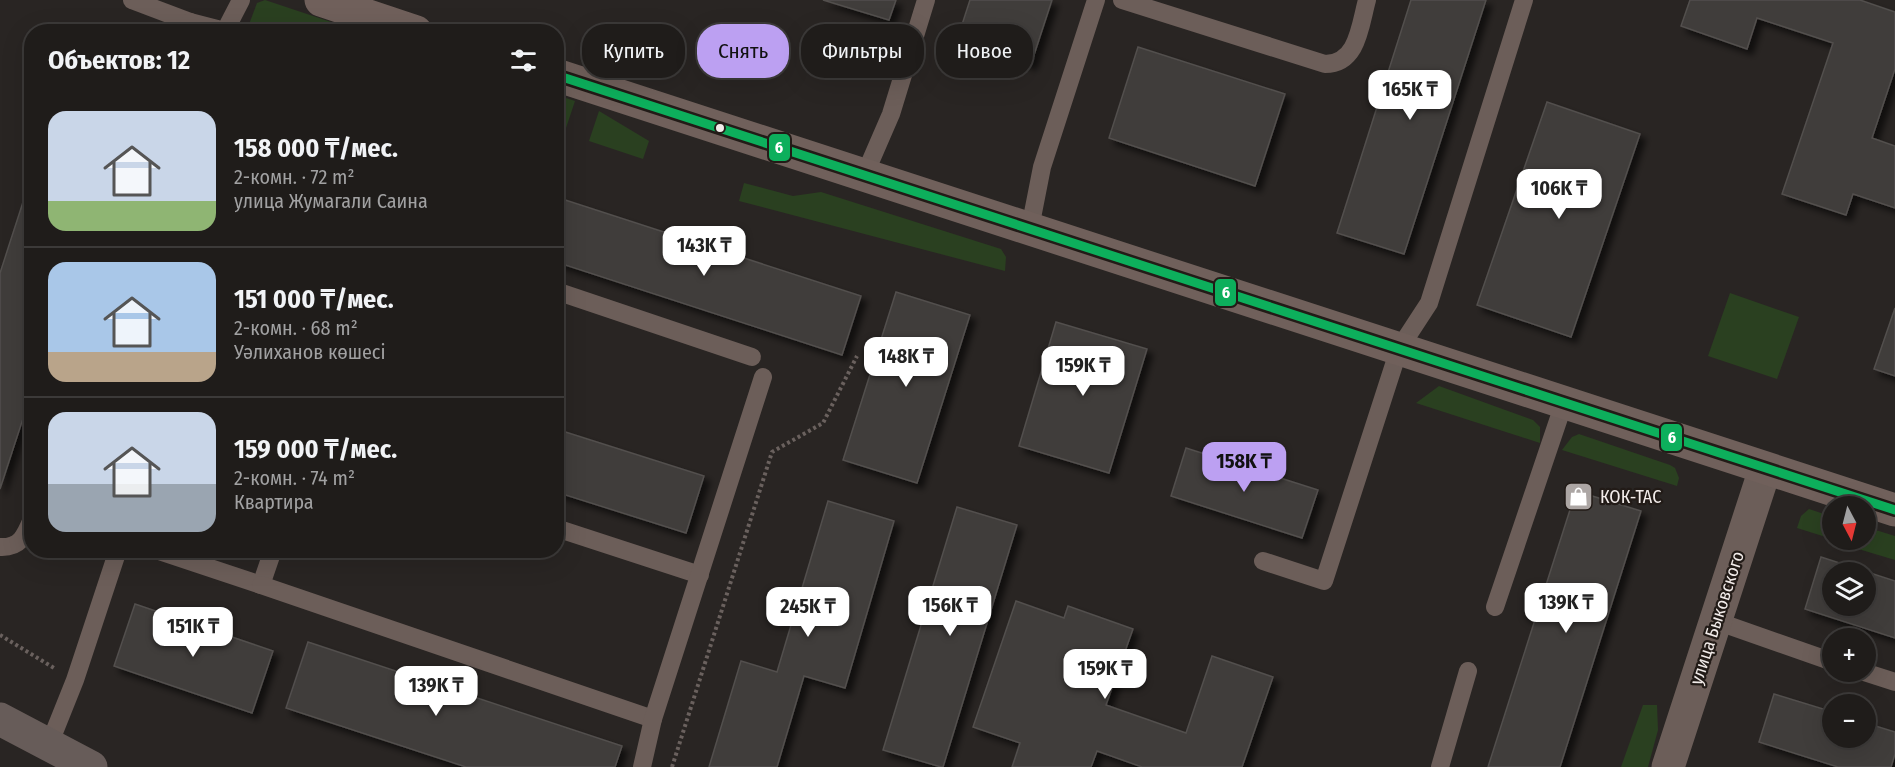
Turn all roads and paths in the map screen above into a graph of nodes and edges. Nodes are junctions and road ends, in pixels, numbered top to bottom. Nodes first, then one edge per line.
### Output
1 (132, 0) edge
2 (241, 0) edge
3 (321, 0) edge
4 (926, 0) edge
5 (1096, 0) edge
6 (1122, 0) edge
7 (1367, 0) edge
8 (1524, 0) edge
9 (182, 24) edge
10 (229, 24) edge
11 (392, 24) edge
12 (564, 78) edge
13 (865, 174) junction
14 (1030, 228) junction
15 (564, 294) edge
16 (1399, 349) junction
17 (857, 356) dead end
18 (752, 357) dead end
19 (763, 377) dead end
20 (1564, 403) junction
21 (1765, 469) junction
22 (1895, 510) edge
23 (564, 531) edge
24 (24, 537) edge
25 (0, 547) edge
26 (115, 558) edge
27 (180, 558) edge
28 (270, 558) edge
29 (1263, 561) dead end
30 (700, 575) junction
31 (261, 585) junction
32 (1495, 607) dead end
33 (1716, 621) junction
34 (0, 635) edge
35 (1822, 658) edge
36 (1468, 671) dead end
37 (1876, 676) edge
38 (75, 680) junction
39 (1895, 682) edge
40 (0, 719) edge
41 (653, 719) junction
42 (49, 745) junction
43 (91, 767) edge
44 (642, 767) edge
45 (672, 767) edge
46 (1440, 767) edge
47 (1668, 767) edge

1 - 9 lane
2 - 10 lane
3 - 11 street
4 - 13 lane
5 - 14 lane
6 - 7 lane
8 - 16 lane
12 - 13 street
13 - 14 street
14 - 16 street
15 - 18 lane
16 - 20 street
16 - 29 lane
17 - 45 path
19 - 30 lane
20 - 21 street
20 - 32 lane
21 - 22 street
21 - 33 street, улица Быковского
23 - 30 lane
24 - 25 lane
26 - 38 lane
27 - 31 lane
28 - 31 lane
30 - 41 lane
31 - 41 lane
33 - 35 lane
33 - 47 street, улица Быковского
34 - 38 path
36 - 46 lane
37 - 39 lane
38 - 42 lane
40 - 42 highway
41 - 44 lane
42 - 43 highway

